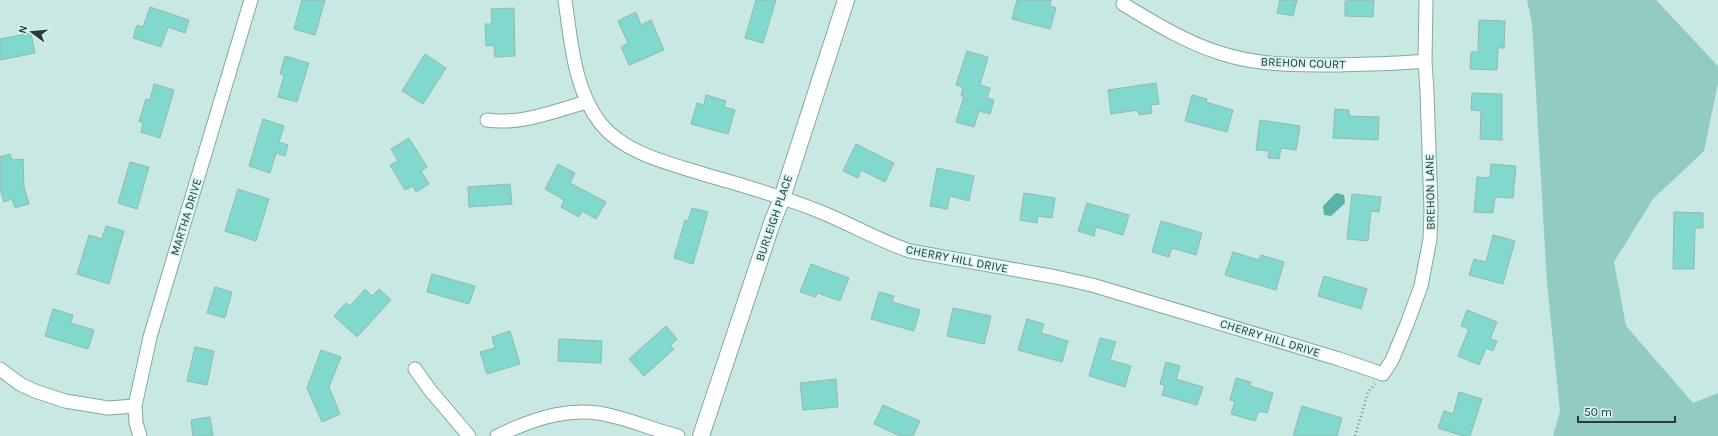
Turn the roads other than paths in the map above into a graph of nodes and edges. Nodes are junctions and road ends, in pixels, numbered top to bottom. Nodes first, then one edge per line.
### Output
1 (250, 0) edge
2 (565, 0) edge
3 (846, 0) edge
4 (1426, 0) edge
5 (1123, 4) dead end
6 (1425, 61) junction
7 (587, 102) junction
8 (487, 120) dead end
9 (782, 198) junction
10 (0, 369) edge
11 (415, 369) dead end
12 (1383, 374) joint
13 (135, 406) junction
14 (140, 436) edge
15 (469, 436) edge
16 (498, 436) edge
17 (678, 436) edge
18 (701, 436) edge

1 - 13 street, MARTHA DRIVE
2 - 7 street, CHERRY HILL DRIVE
3 - 9 street, BURLEIGH PLACE
4 - 6 street, BREHON LANE
5 - 6 street, BREHON COURT
6 - 12 street, BREHON LANE
7 - 8 street
7 - 9 street, CHERRY HILL DRIVE
9 - 12 street, CHERRY HILL DRIVE
9 - 18 street, BURLEIGH PLACE
10 - 13 street
11 - 15 street
13 - 14 street, MARTHA DRIVE
16 - 17 street

